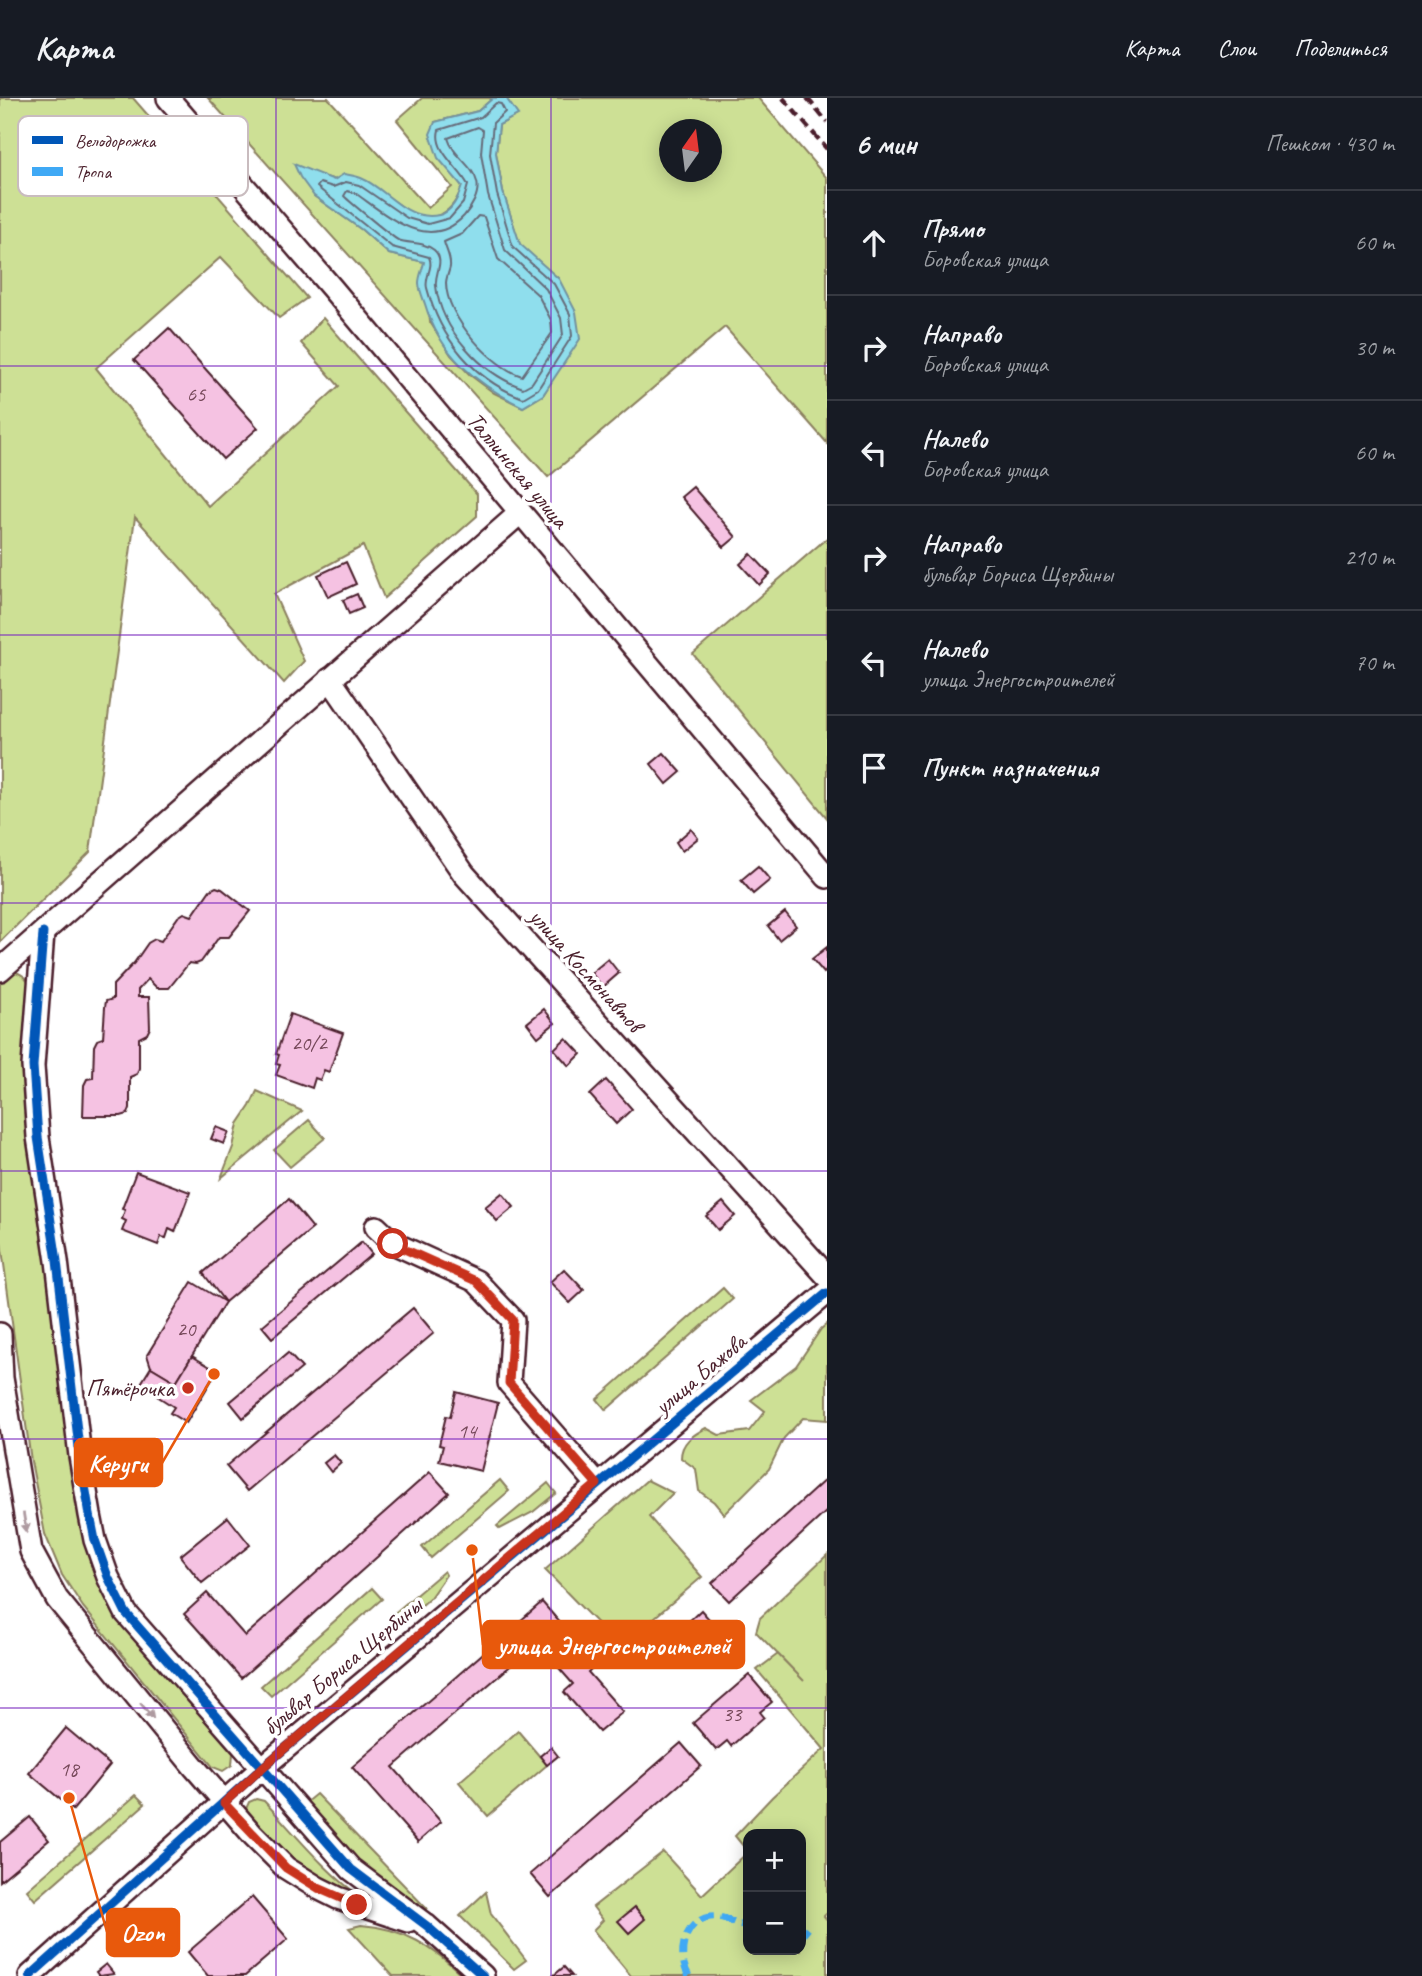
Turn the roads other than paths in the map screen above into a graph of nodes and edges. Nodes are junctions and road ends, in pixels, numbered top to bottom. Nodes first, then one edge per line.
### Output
1 (169, 98) edge
2 (184, 116) edge
3 (248, 190) edge
4 (520, 513) junction
5 (330, 679) junction
6 (827, 877) edge
7 (43, 933) junction
8 (1, 970) edge
9 (39, 984) junction
10 (376, 1227) dead end
11 (827, 1276) edge
12 (827, 1293) edge
13 (0, 1334) edge
14 (597, 1484) junction
15 (263, 1767) junction
16 (224, 1803) junction
17 (427, 1926) junction
18 (30, 1976) edge
19 (483, 1976) edge

1 - 2 street, Таллинская улица
3 - 4 street, Таллинская улица
4 - 5 street
4 - 6 street, Таллинская улица
5 - 7 street
5 - 11 street, улица Космонавтов
7 - 8 street
7 - 9 street
8 - 9 street
9 - 15 street
10 - 14 street
12 - 14 street, улица Бажова
13 -> 16 street
14 - 15 street, бульвар Бориса Щербины
15 - 16 street, бульвар Бориса Щербины
15 - 17 street
16 - 17 street
16 - 18 street, бульвар Бориса Щербины
17 - 19 street

